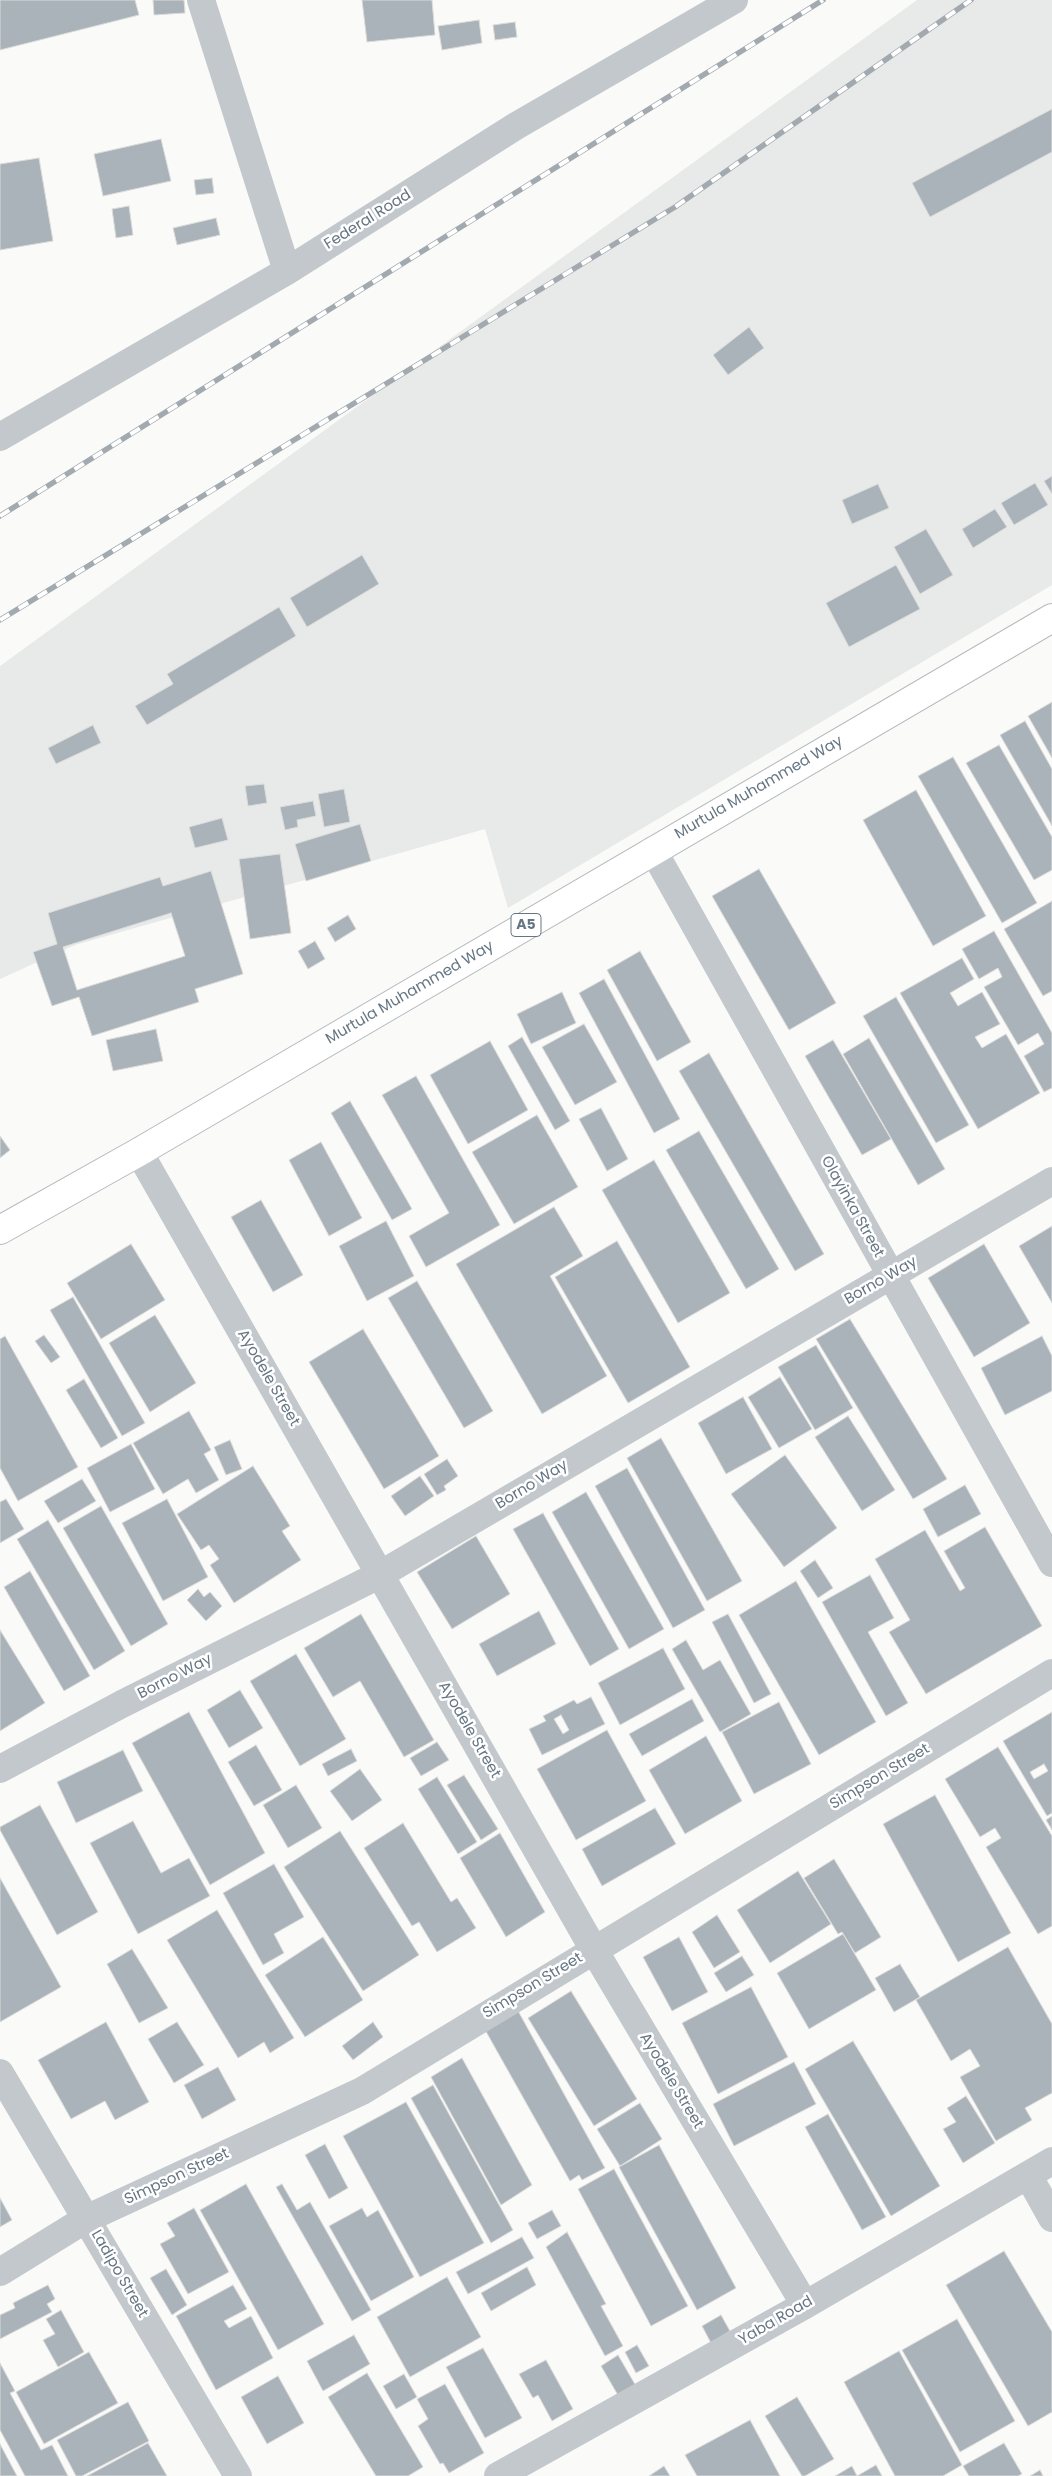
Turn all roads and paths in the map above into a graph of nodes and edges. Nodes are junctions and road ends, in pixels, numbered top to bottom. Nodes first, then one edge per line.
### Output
1 (201, 0) edge
2 (734, 0) edge
3 (286, 271) junction
4 (0, 437) edge
5 (1052, 618) edge
6 (653, 850) junction
7 (139, 1152) junction
8 (1052, 1181) edge
9 (0, 1230) edge
10 (890, 1276) junction
11 (1052, 1563) edge
12 (381, 1574) junction
13 (1052, 1673) edge
14 (0, 1769) edge
15 (594, 1950) junction
16 (0, 2073) edge
17 (1052, 2161) edge
18 (1028, 2175) junction
19 (1052, 2218) edge
20 (86, 2219) junction
21 (0, 2272) edge
22 (805, 2305) junction
23 (238, 2476) edge
24 (498, 2476) edge

1 - 3 street
2 - 3 street, Federal Road
3 - 4 street, Federal Road
5 - 6 main road, Murtula Muhammed Way / A5
6 - 7 main road, Murtula Muhammed Way / A5
6 - 10 street, Olayinka Street
7 - 9 main road, Murtula Muhammed Way / A5
7 - 12 street, Ayodele Street
8 - 10 street, Borno Way
10 - 11 street, Olayinka Street
10 - 12 street, Borno Way
12 - 14 street, Borno Way
12 - 15 street, Ayodele Street
13 - 15 street, Simpson Street
15 - 20 street, Simpson Street
15 - 22 street, Ayodele Street
16 - 20 street, Ladipo Street
17 - 18 street, Yaba Road
18 - 19 street
18 - 22 street, Yaba Road
20 - 21 street, Simpson Street
20 - 23 street, Ladipo Street
22 - 24 street, Yaba Road

